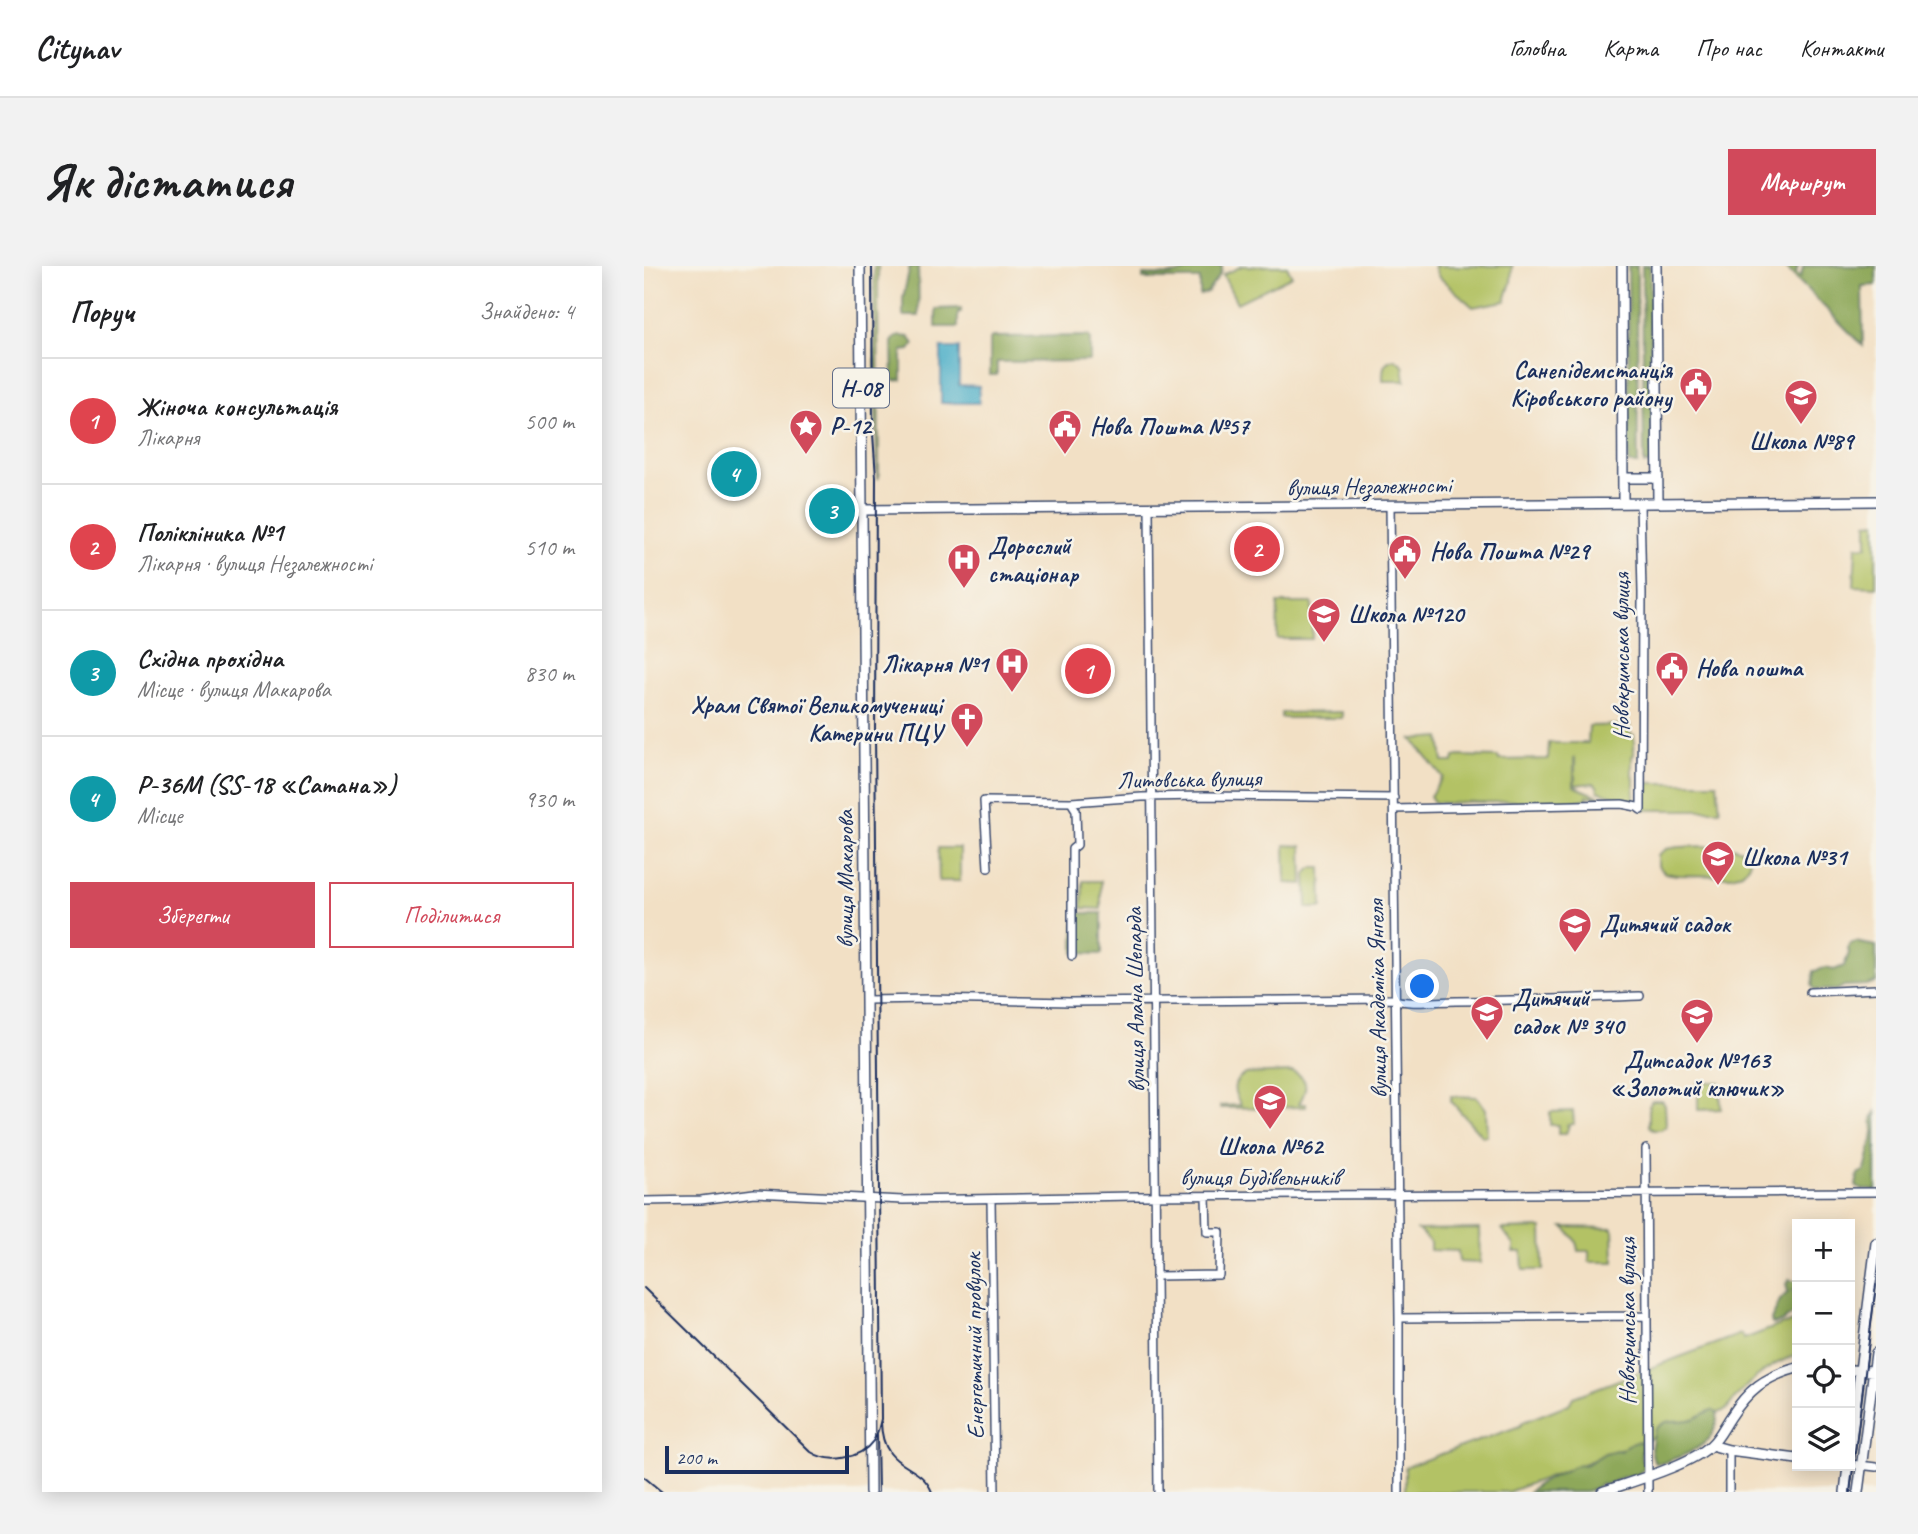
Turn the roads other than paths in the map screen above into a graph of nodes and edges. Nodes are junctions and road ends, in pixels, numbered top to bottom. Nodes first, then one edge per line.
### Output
1 (860, 266) edge
2 (1622, 266) edge
3 (1656, 266) edge
4 (1623, 478) junction
5 (1658, 478) junction
6 (1876, 501) edge
7 (1623, 503) junction
8 (1640, 503) junction
9 (1658, 503) junction
10 (1390, 505) junction
11 (1149, 508) junction
12 (862, 510) junction
13 (1152, 796) junction
14 (1394, 798) junction
15 (1071, 802) junction
16 (1394, 809) junction
17 (988, 868) dead end
18 (1072, 956) dead end
19 (1876, 989) edge
20 (1810, 992) dead end
21 (1640, 996) dead end
22 (866, 1000) junction
23 (1396, 1000) junction
24 (1154, 1001) junction
25 (1646, 1149) dead end
26 (1876, 1192) edge
27 (1646, 1193) junction
28 (1397, 1194) junction
29 (1156, 1196) junction
30 (1206, 1196) junction
31 (868, 1198) junction
32 (991, 1199) junction
33 (644, 1201) edge
34 (1876, 1243) edge
35 (1157, 1276) junction
36 (1646, 1316) junction
37 (1399, 1318) junction
38 (1876, 1353) edge
39 (1855, 1364) edge
40 (1792, 1370) edge
41 (1855, 1370) edge
42 (1875, 1371) edge
43 (1711, 1445) junction
44 (1729, 1450) junction
45 (1792, 1458) edge
46 (1855, 1465) edge
47 (1861, 1465) junction
48 (1876, 1466) edge
49 (1848, 1471) edge
50 (1648, 1476) junction
51 (870, 1492) edge
52 (995, 1492) edge
53 (1158, 1492) edge
54 (1399, 1492) edge
55 (1602, 1492) edge
56 (1648, 1492) edge
57 (1729, 1492) edge
58 (1845, 1492) edge
59 (1858, 1492) edge

1 - 12 main road, вулиця Макарова / Н-08
2 - 4 main road
3 - 5 main road
4 - 5 main road
4 - 7 main road
5 - 9 main road
6 - 9 main road, вулиця Незалежності
7 - 8 main road, вулиця Незалежності
7 - 10 main road, вулиця Незалежності
8 - 9 main road, вулиця Незалежності
8 - 16 street, Новокримська вулиця
10 - 11 main road, вулиця Незалежності
10 - 14 street, вулиця Академіка Янгеля
11 - 12 main road, вулиця Незалежності
11 - 13 street, вулиця Алана Шепарда
12 - 22 main road, вулиця Макарова / Н-08
13 - 14 street, Литовська вулиця
13 - 15 street, Литовська вулиця
13 - 24 street, вулиця Алана Шепарда
14 - 16 street, вулиця Академіка Янгеля
15 - 17 street, Литовська вулиця
15 - 18 street
16 - 23 street, вулиця Академіка Янгеля
19 - 20 street
21 - 23 street
22 - 24 street
22 - 31 main road, вулиця Макарова / Н-08
23 - 24 street
23 - 28 street, вулиця Академіка Янгеля
24 - 29 street, вулиця Алана Шепарда
25 - 27 street, Новокримська вулиця
26 - 27 street, вулиця Будівельників
27 - 28 street, вулиця Будівельників
27 - 36 street, Новокримська вулиця
28 - 30 street, вулиця Будівельників
28 - 37 street, вулиця Академіка Янгеля
29 - 30 street, вулиця Будівельників
29 - 32 street, вулиця Будівельників
29 - 35 street, вулиця Алана Шепарда
30 - 35 street
31 - 32 street, вулиця Будівельників
31 - 33 street, вулиця Будівельників
31 - 51 main road, вулиця Макарова / Н-08
32 - 52 street, Енергетичний провулок
34 - 39 main road
35 - 53 street, вулиця Алана Шепарда
36 - 37 street
36 - 50 street, Новокримська вулиця
37 - 54 street, вулиця Академіка Янгеля
38 - 42 main road
40 - 43 main road
41 - 42 main road
42 - 47 main road
43 - 44 main road
43 - 50 main road
44 - 45 main road
44 - 57 street
46 - 47 street
47 - 48 street
47 - 59 main road
49 - 58 main road
50 - 55 main road
50 - 56 street, Новокримська вулиця

